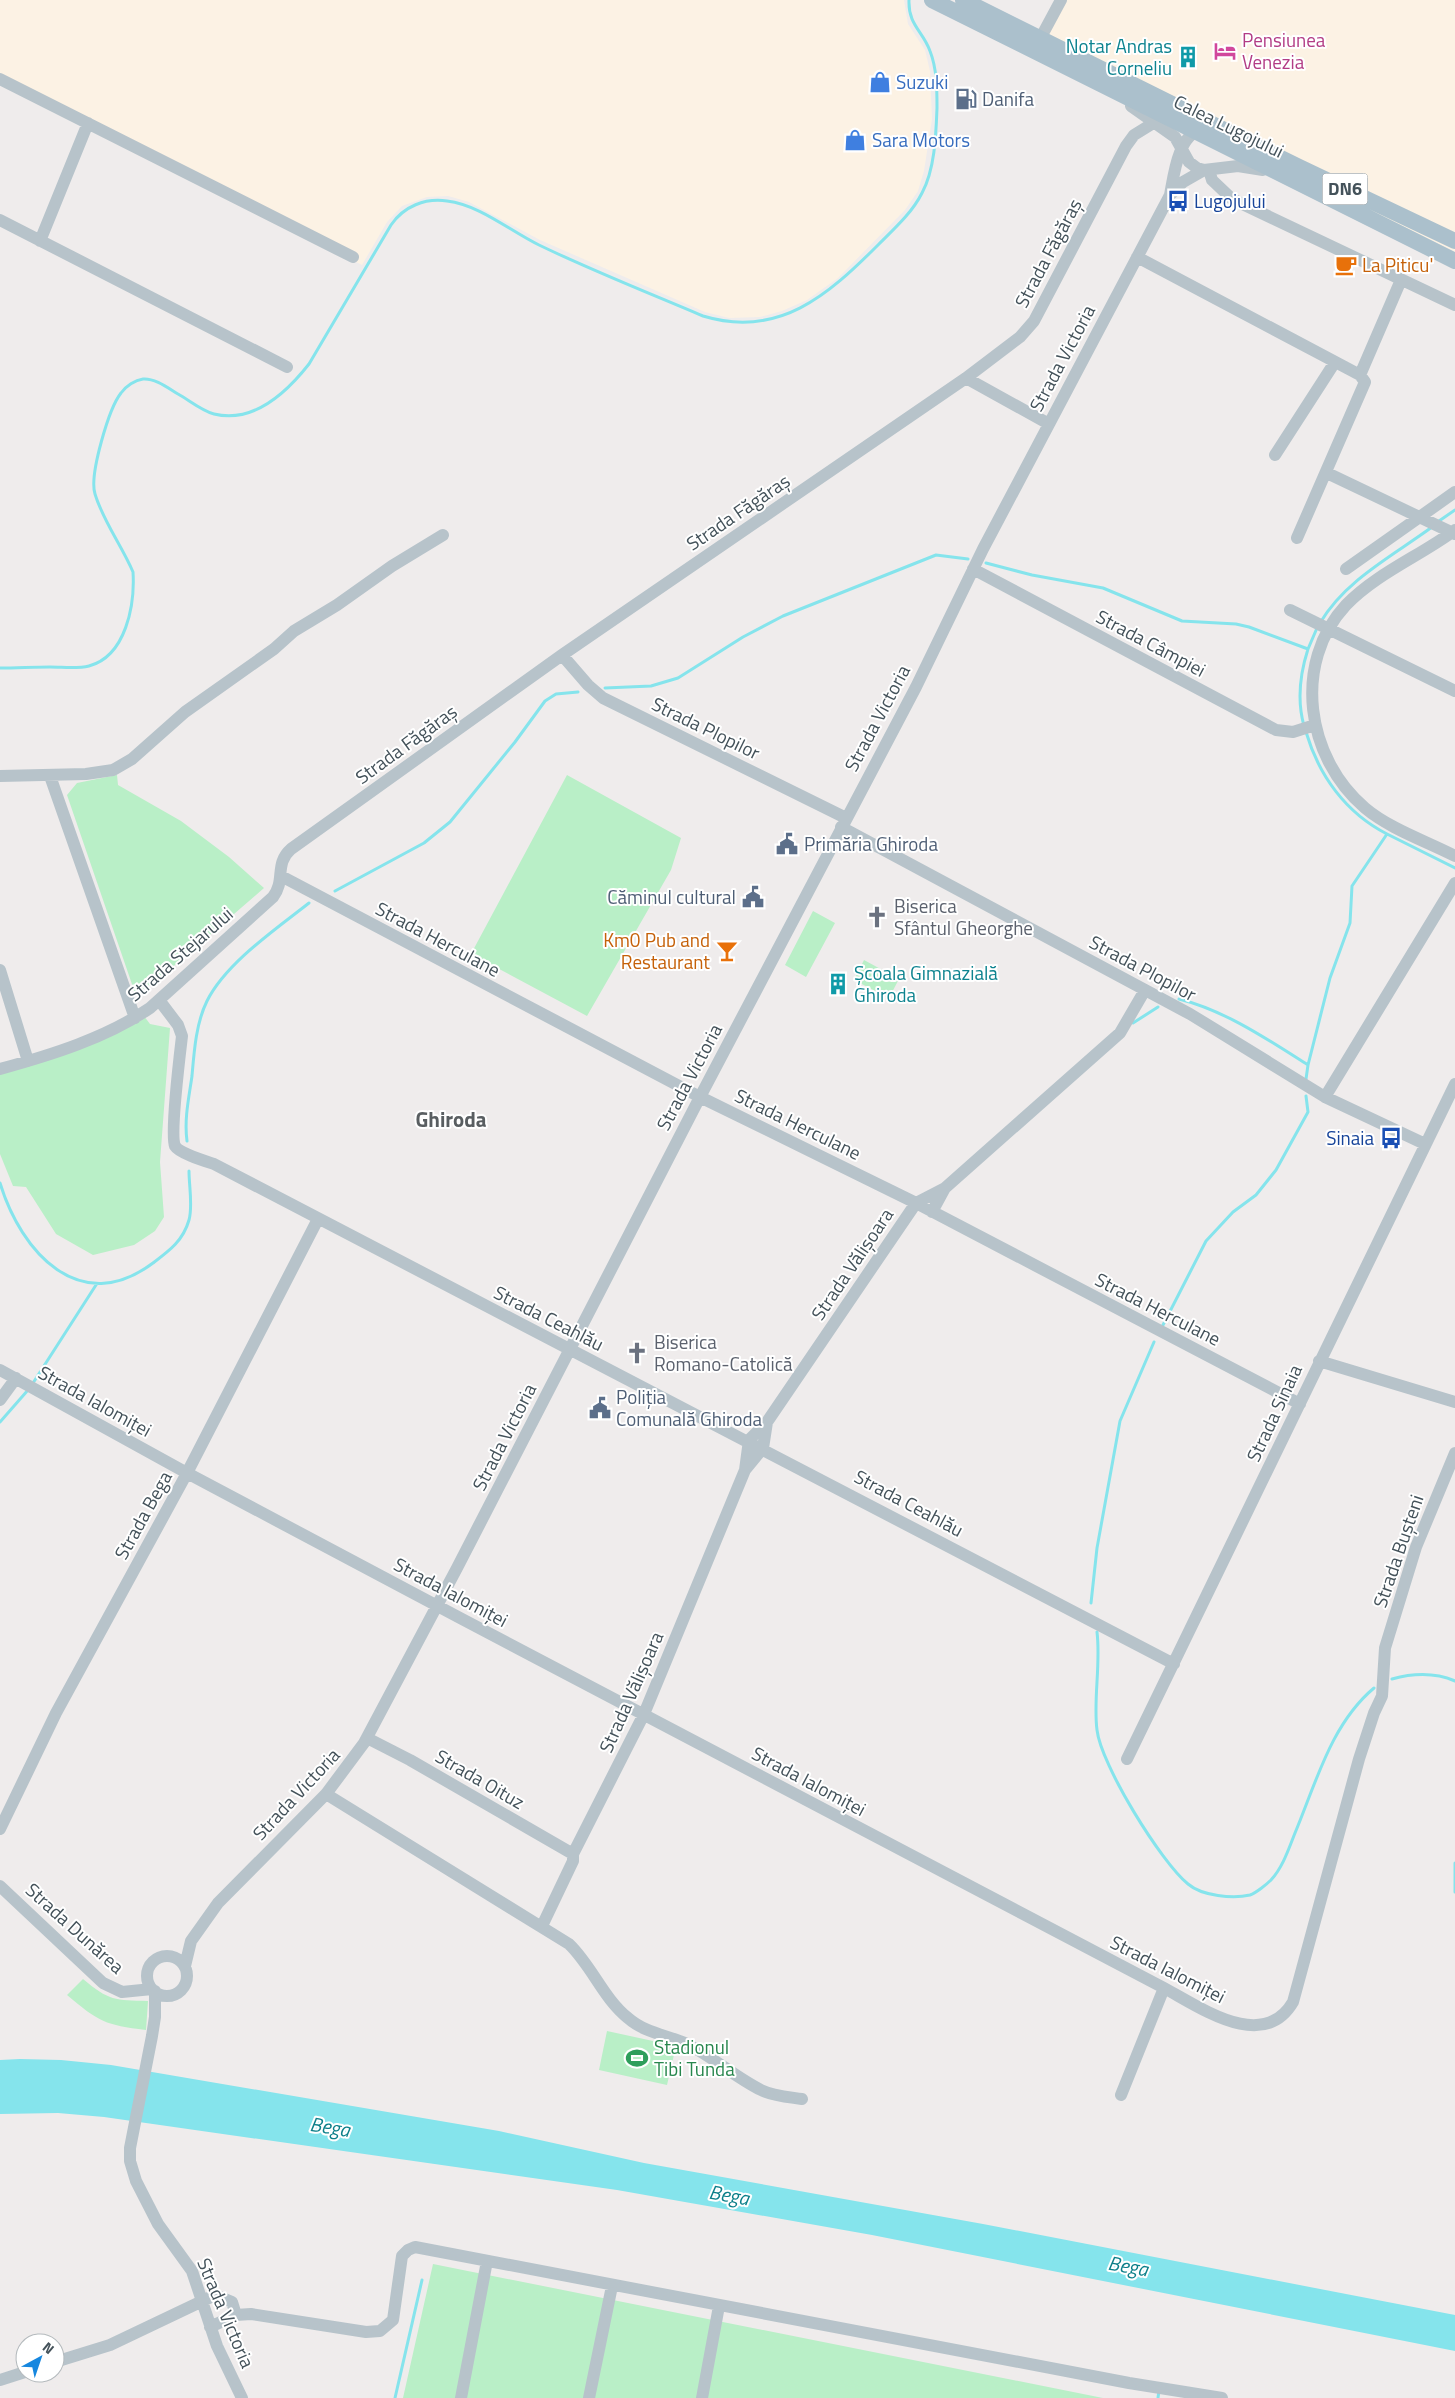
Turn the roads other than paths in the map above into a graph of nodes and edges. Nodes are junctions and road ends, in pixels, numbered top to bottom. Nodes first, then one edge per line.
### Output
1 (932, 0) edge
2 (963, 0) edge
3 (1061, 0) edge
4 (1040, 39) junction
5 (0, 79) edge
6 (1098, 83) junction
7 (1155, 122) junction
8 (88, 123) junction
9 (1194, 132) junction
10 (1235, 135) junction
11 (1182, 148) junction
12 (1206, 170) junction
13 (1277, 173) junction
14 (1170, 194) junction
15 (0, 220) edge
16 (40, 241) junction
17 (1455, 241) edge
18 (352, 257) dead end
19 (1137, 257) junction
20 (1455, 261) edge
21 (1401, 280) junction
22 (1455, 305) edge
23 (1335, 362) junction
24 (287, 366) dead end
25 (966, 378) junction
26 (1362, 378) junction
27 (1049, 424) junction
28 (1275, 455) dead end
29 (1327, 473) junction
30 (1455, 492) edge
31 (1423, 520) junction
32 (1451, 531) edge
33 (443, 535) dead end
34 (1297, 538) dead end
35 (973, 569) junction
36 (1346, 569) dead end
37 (1290, 610) dead end
38 (1322, 626) junction
39 (562, 655) junction
40 (1455, 691) edge
41 (1308, 727) junction
42 (0, 776) edge
43 (50, 776) junction
44 (844, 822) junction
45 (1455, 856) edge
46 (281, 876) junction
47 (1455, 884) edge
48 (0, 970) edge
49 (1145, 990) junction
50 (159, 1000) junction
51 (135, 1018) junction
52 (28, 1061) junction
53 (0, 1069) edge
54 (1455, 1084) edge
55 (700, 1097) junction
56 (1325, 1097) junction
57 (1425, 1144) junction
58 (945, 1188) junction
59 (924, 1207) junction
60 (318, 1219) junction
61 (570, 1351) junction
62 (1319, 1361) junction
63 (0, 1370) edge
64 (26, 1384) junction
65 (0, 1400) edge
66 (1455, 1402) edge
67 (1300, 1404) junction
68 (756, 1444) junction
69 (1455, 1453) edge
70 (187, 1473) junction
71 (437, 1606) junction
72 (1174, 1664) junction
73 (1385, 1664) joint
74 (644, 1714) junction
75 (367, 1738) junction
76 (1127, 1759) dead end
77 (326, 1794) junction
78 (0, 1829) edge
79 (573, 1854) junction
80 (0, 1886) edge
81 (542, 1926) junction
82 (191, 1942) junction
83 (169, 1956) junction
84 (185, 1966) junction
85 (148, 1974) junction
86 (1164, 1988) junction
87 (154, 1990) junction
88 (128, 1992) junction
89 (170, 1995) junction
90 (155, 2017) junction
91 (1121, 2095) dead end
92 (802, 2099) dead end
93 (487, 2261) junction
94 (612, 2286) junction
95 (201, 2300) junction
96 (719, 2306) junction
97 (236, 2315) junction
98 (210, 2327) junction
99 (65, 2359) edge
100 (15, 2375) edge
101 (0, 2380) edge
102 (242, 2398) edge
103 (461, 2398) edge
104 (589, 2398) edge
105 (702, 2398) edge
106 (1222, 2398) edge

1 - 6 main road, Calea Lugojului / DN6
2 - 4 main road, Calea Lugojului / DN6
3 - 4 street
4 - 10 main road, Calea Lugojului / DN6
5 - 8 street
6 - 7 street
6 - 9 main road, Calea Lugojului / DN6
7 - 11 street
7 - 25 street, Strada Făgăraș
8 - 16 street
8 - 18 street
9 - 10 street
9 - 11 street, Strada Victoria
9 - 13 main road, Calea Lugojului / DN6
10 - 17 main road, Calea Lugojului / DN6
11 - 12 street
11 - 14 street, Strada Victoria
12 - 13 street, Strada Victoria
12 - 14 street, Strada Victoria
12 - 21 street
13 - 20 main road, Calea Lugojului / DN6
14 - 19 street, Strada Victoria
15 - 16 street
16 - 24 street
19 - 23 street
19 - 27 street, Strada Victoria
21 - 22 street
21 - 26 street
23 - 26 street
23 - 28 street
25 - 27 street
25 - 39 street, Strada Făgăraș
26 - 29 street
27 - 35 street, Strada Victoria
29 - 31 street
29 - 34 street
30 - 31 street
31 - 32 street
31 - 36 street
32 - 38 street
33 - 43 street
35 - 41 street, Strada Câmpiei
35 - 44 street, Strada Victoria
37 - 38 street
38 - 40 street
38 - 41 street
39 - 44 street, Strada Plopilor
39 - 46 street, Strada Făgăraș
41 - 45 street
42 - 43 street
43 - 51 street
44 - 49 street, Strada Plopilor
44 - 55 street, Strada Victoria
46 - 50 street, Strada Stejarului
46 - 55 street, Strada Herculane
47 - 56 street
48 - 52 street
49 - 56 street, Strada Plopilor
49 - 58 street, Strada Vălișoara
50 - 51 street, Strada Stejarului
50 - 60 street, Strada Ceahlău
51 - 52 street, Strada Stejarului
52 - 53 street, Strada Stejarului
54 - 57 street, Strada Sinaia
55 - 59 street, Strada Herculane
55 - 61 street, Strada Victoria
56 - 57 street, Strada Plopilor
57 - 62 street, Strada Sinaia
58 - 59 street, Strada Vălișoara
58 - 59 street, Strada Vălișoara
59 - 67 street, Strada Herculane
59 - 68 street, Strada Vălișoara
60 - 61 street, Strada Ceahlău
60 - 70 street, Strada Bega
61 - 68 street, Strada Ceahlău
61 - 71 street, Strada Victoria
62 - 66 street
62 - 67 street, Strada Sinaia
63 - 64 street, Strada Ialomiței
64 - 65 street
64 - 70 street, Strada Ialomiței
67 - 72 street, Strada Sinaia
68 - 72 street, Strada Ceahlău
68 - 74 street, Strada Vălișoara
69 - 73 street, Strada Bușteni
70 - 71 street, Strada Ialomiței
70 - 78 street, Strada Bega
71 - 74 street, Strada Ialomiței
71 - 75 street, Strada Victoria
72 - 76 street, Strada Sinaia
73 - 86 street, Strada Ialomiței
74 - 79 street, Strada Vălișoara
74 - 86 street, Strada Ialomiței
75 - 77 street, Strada Victoria
75 - 79 street, Strada Oituz
77 - 81 street
77 - 82 street, Strada Victoria
79 - 81 street, Strada Vălișoara
80 - 88 street, Strada Dunărea
81 - 92 street
82 - 83 street, Strada Victoria
82 - 84 street, Strada Victoria
83 - 84 street
83 - 85 street
84 - 89 street
85 - 87 street
85 - 88 street, Strada Dunărea
86 - 91 street
87 - 88 street, Strada Dunărea
87 - 89 street
87 - 90 street, Strada Victoria
89 - 90 street, Strada Victoria
90 - 95 street, Strada Victoria
93 - 94 street
93 - 97 street
93 - 103 street
94 - 96 street
94 - 104 street
95 - 97 street
95 - 98 street, Strada Victoria
95 - 99 street
96 - 105 street
96 - 106 street
97 - 98 street
98 - 102 street, Strada Victoria
100 - 101 street

